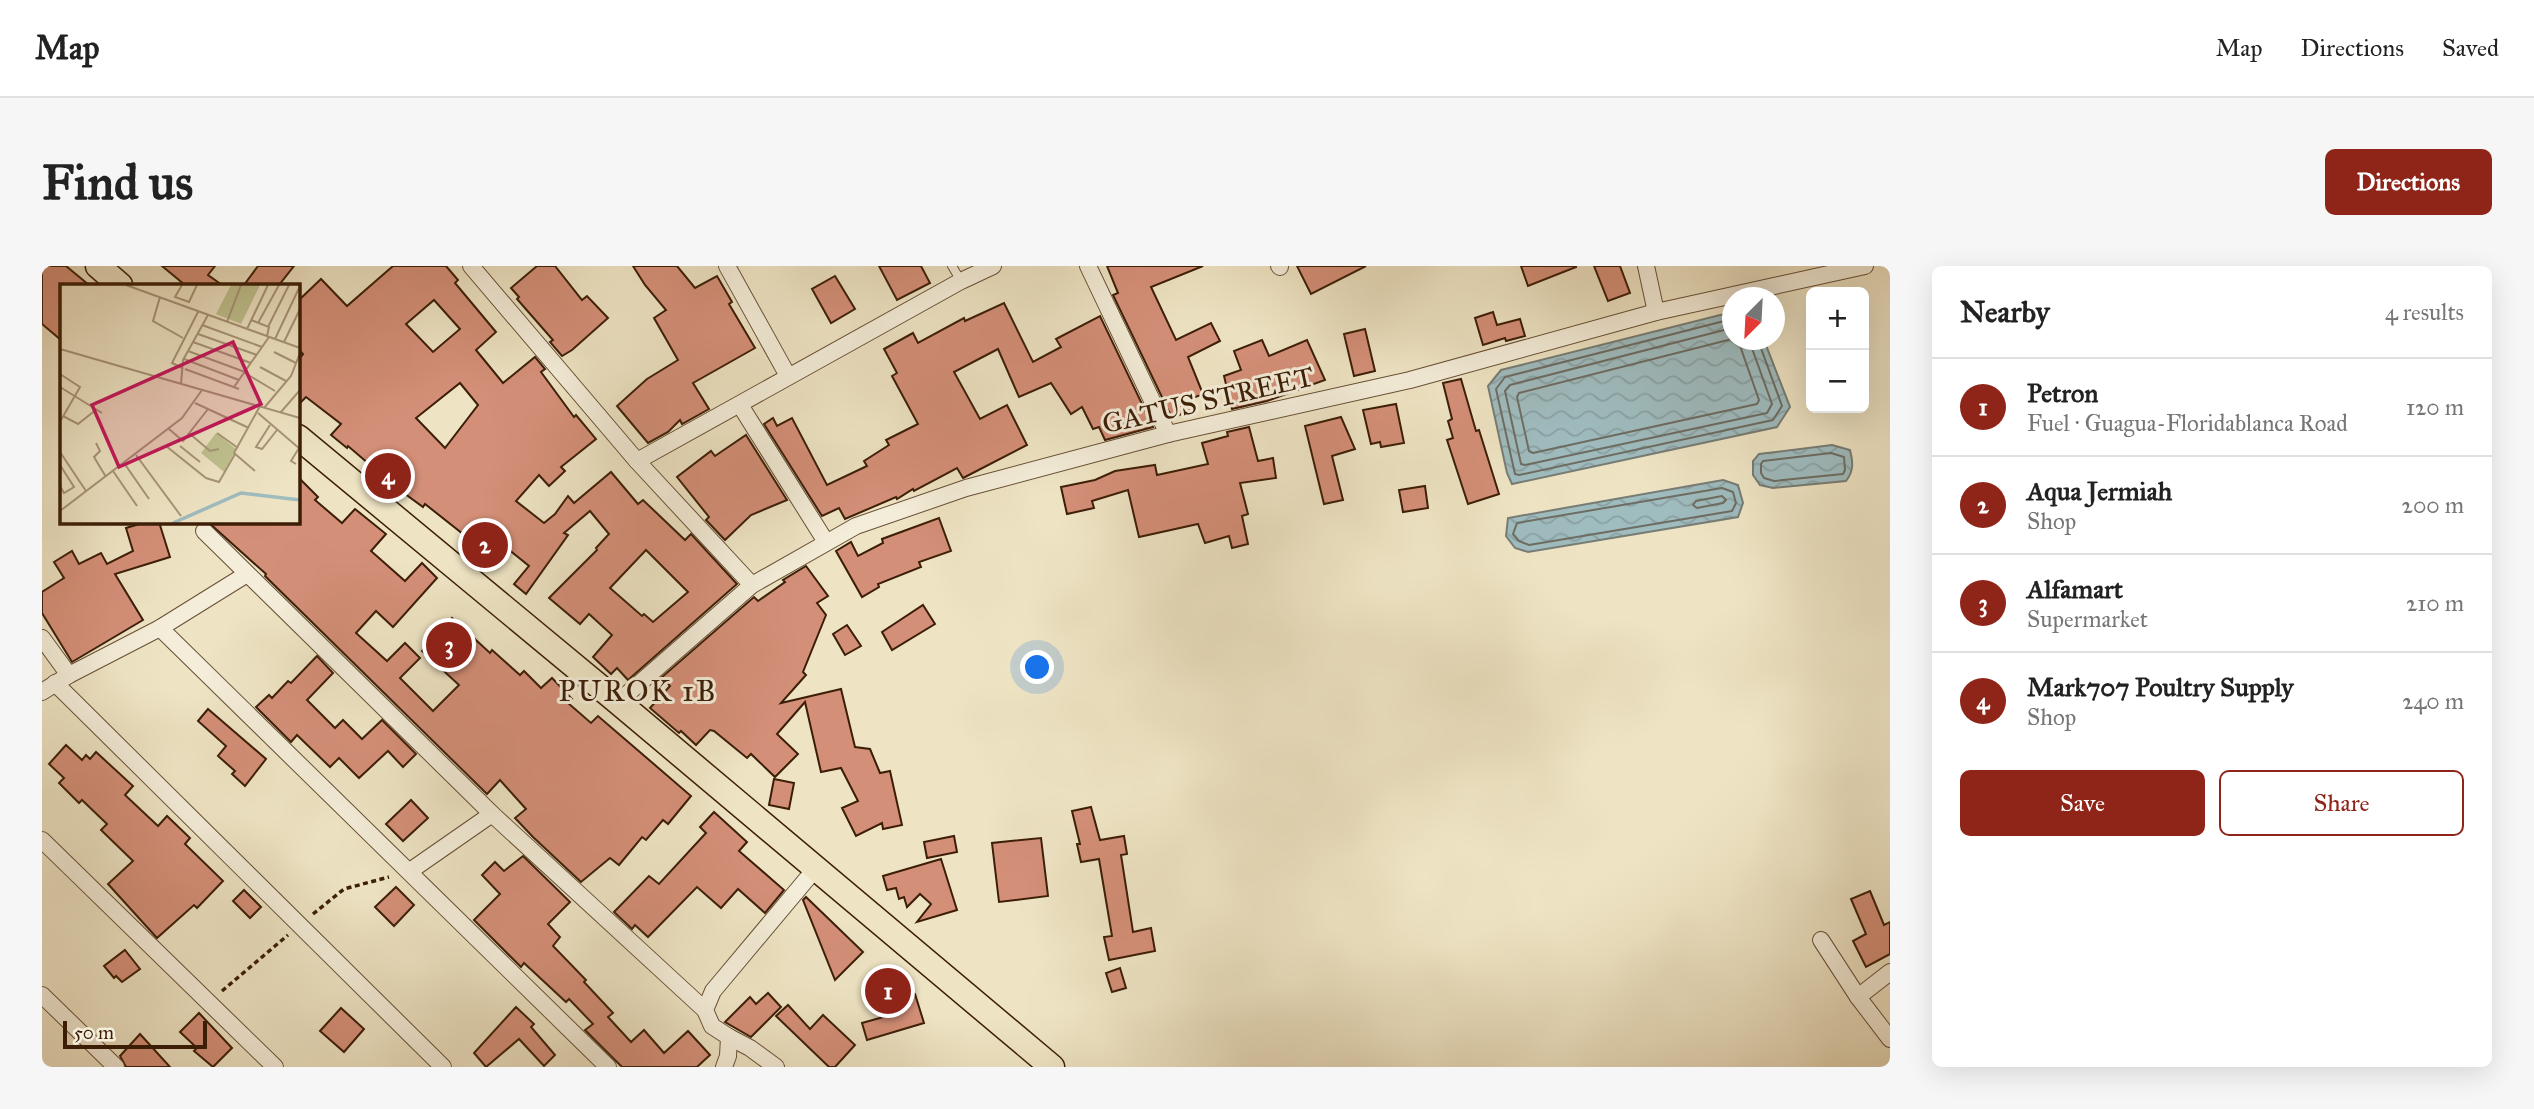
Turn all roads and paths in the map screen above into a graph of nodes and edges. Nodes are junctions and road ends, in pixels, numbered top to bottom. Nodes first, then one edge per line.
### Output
1 (98, 266) edge
2 (471, 266) edge
3 (727, 266) edge
4 (953, 266) edge
5 (993, 266) edge
6 (1088, 266) edge
7 (1646, 266) edge
8 (1864, 266) edge
9 (1817, 271) edge
10 (961, 281) junction
11 (119, 284) edge
12 (1656, 312) junction
13 (788, 376) junction
14 (740, 405) junction
15 (1168, 434) junction
16 (299, 438) edge
17 (637, 461) junction
18 (204, 531) dead end
19 (826, 542) junction
20 (247, 574) junction
21 (752, 585) junction
22 (160, 628) junction
23 (42, 638) edge
24 (55, 684) edge
25 (618, 702) junction
26 (492, 814) junction
27 (42, 840) edge
28 (816, 869) junction
29 (410, 871) junction
30 (1821, 940) dead end
31 (1890, 972) edge
32 (42, 995) edge
33 (1858, 997) junction
34 (705, 1010) junction
35 (729, 1037) junction
36 (1890, 1039) edge
37 (116, 1067) edge
38 (275, 1067) edge
39 (443, 1067) edge
40 (607, 1067) edge
41 (724, 1067) edge
42 (776, 1067) edge
43 (1052, 1067) edge

1 - 11 main road
2 - 17 street
3 - 13 street
4 - 10 lane
5 - 10 street
6 - 15 street
7 - 12 street
8 - 9 street, GATUS STREET
9 - 12 street, GATUS STREET
10 - 13 street
12 - 15 street, GATUS STREET
13 - 14 street
14 - 17 street
14 - 19 street
15 - 19 street, GATUS STREET
16 - 25 main road
17 - 21 street
18 - 20 street
19 - 21 street, GATUS STREET
20 - 22 street
20 - 26 street
21 - 25 street, GATUS STREET
22 - 24 street
22 - 29 street
23 - 24 street
24 - 39 street
25 - 28 main road
26 - 29 street
26 - 34 street
27 - 38 street
28 - 34 street
28 - 43 main road
29 - 40 street
30 - 33 street
31 - 33 street
32 - 37 street
33 - 36 street
34 - 35 street
35 - 41 street
35 - 42 street

